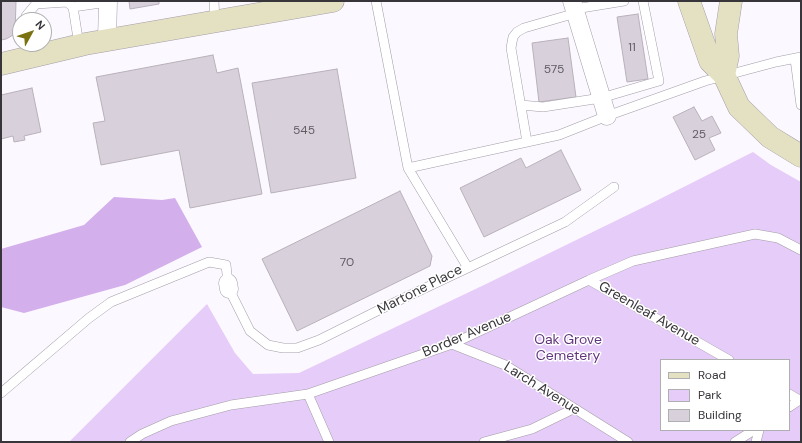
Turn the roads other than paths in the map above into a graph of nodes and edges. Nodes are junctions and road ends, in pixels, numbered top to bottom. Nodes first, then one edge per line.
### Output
1 (108, 1) edge
2 (333, 1) edge
3 (376, 1) edge
4 (624, 1) edge
5 (643, 1) edge
6 (689, 1) edge
7 (731, 1) edge
8 (311, 3) edge
9 (73, 7) junction
10 (574, 8) edge
11 (214, 11) edge
12 (29, 12) edge
13 (107, 40) junction
14 (79, 46) junction
15 (798, 58) edge
16 (1, 64) edge
17 (724, 75) junction
18 (800, 92) edge
19 (601, 98) junction
20 (521, 105) junction
21 (801, 105) edge
22 (607, 116) junction
23 (527, 142) junction
24 (801, 156) edge
25 (408, 168) junction
26 (614, 187) dead end
27 (801, 250) edge
28 (468, 268) junction
29 (589, 280) junction
30 (452, 344) junction
31 (727, 359) edge
32 (1, 393) edge
33 (308, 394) junction
34 (790, 395) edge
35 (800, 400) edge
36 (790, 406) edge
37 (573, 409) junction
38 (752, 431) edge
39 (759, 431) edge
40 (130, 442) edge
41 (329, 442) edge
42 (484, 442) edge
43 (628, 442) edge
44 (735, 442) edge
45 (756, 442) edge

1 - 9 lane
1 - 13 street
2 - 8 main road
3 - 25 lane, Martone Place
4 - 10 lane
5 - 19 lane
6 - 17 main road
7 - 17 main road
8 - 11 main road
9 - 12 lane
9 - 14 lane
10 - 19 street
10 - 20 lane
11 - 13 main road
13 - 14 main road
14 - 16 main road
15 - 17 lane
15 - 18 lane
17 - 22 lane
17 - 24 main road
18 - 21 lane
19 - 20 lane
19 - 22 street
20 - 23 lane
22 - 23 lane
23 - 25 lane
25 - 28 lane, Martone Place
26 - 28 lane
27 - 29 lane, Border Avenue
28 - 32 lane, Martone Place
29 - 30 lane, Border Avenue
29 - 31 lane, Greenleaf Avenue
30 - 33 lane, Border Avenue
30 - 37 lane, Larch Avenue
33 - 40 lane, Border Avenue
33 - 41 lane
34 - 35 lane
35 - 36 lane
37 - 42 lane
37 - 43 lane, Larch Avenue
38 - 44 lane
39 - 45 lane

